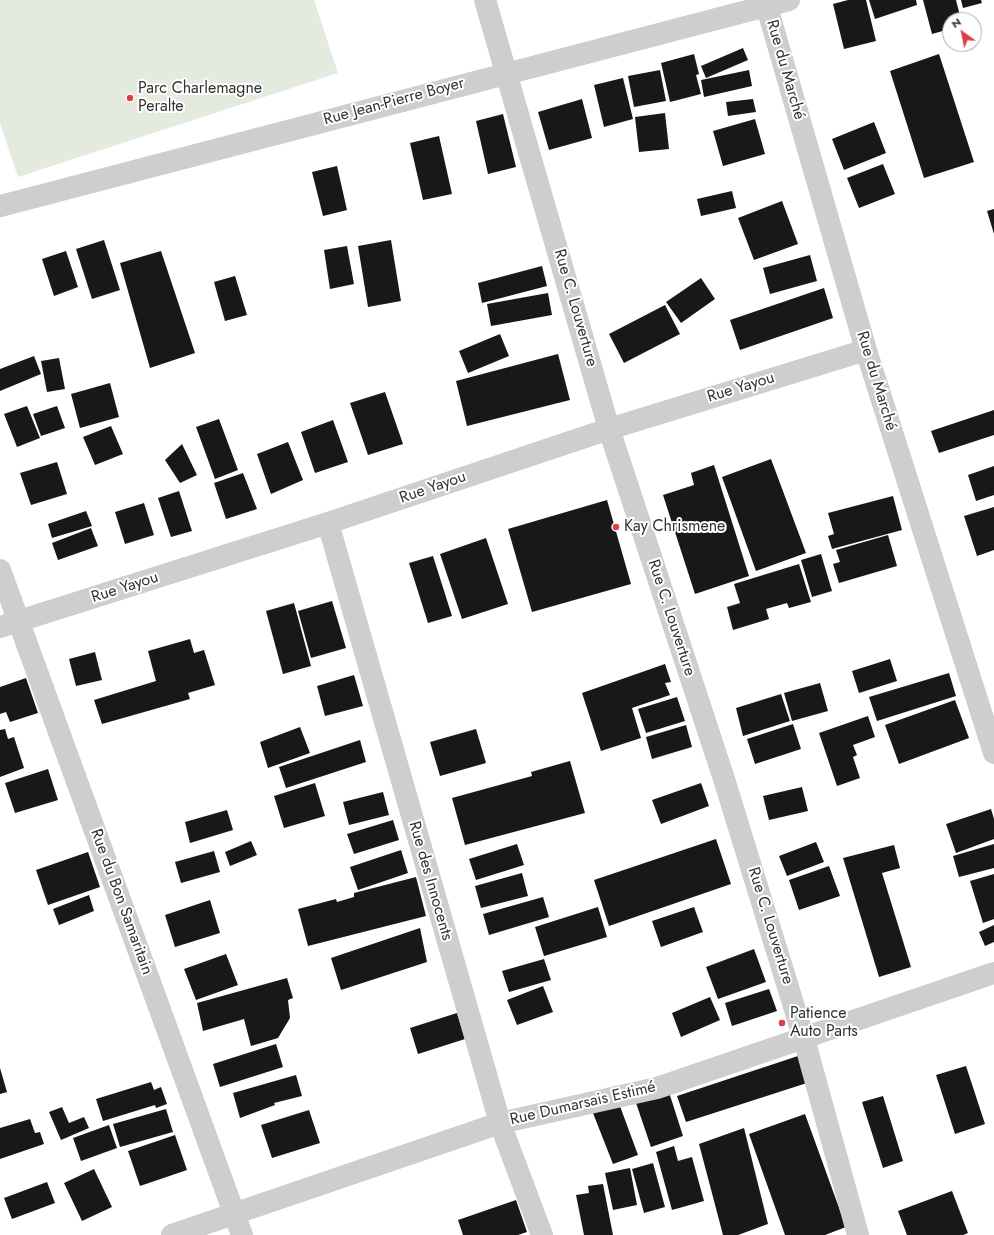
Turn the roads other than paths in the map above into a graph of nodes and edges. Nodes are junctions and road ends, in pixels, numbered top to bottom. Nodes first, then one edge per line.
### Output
1 (485, 0) edge
2 (789, 0) edge
3 (767, 7) junction
4 (508, 72) junction
5 (0, 206) edge
6 (866, 350) junction
7 (609, 429) junction
8 (328, 524) junction
9 (0, 570) edge
10 (9, 624) edge
11 (994, 753) edge
12 (994, 973) edge
13 (804, 1039) junction
14 (500, 1123) junction
15 (236, 1213) junction
16 (172, 1235) edge
17 (242, 1235) edge
18 (542, 1235) edge
19 (858, 1235) edge

1 - 4 street, Rue C. Louverture
2 - 3 street, Rue Jean-Pierre Boyer
3 - 4 street, Rue Jean-Pierre Boyer
3 - 6 street, Rue du Marché
4 - 5 street, Rue Jean-Pierre Boyer
4 - 7 street, Rue C. Louverture
6 - 7 street, Rue Yayou
6 - 11 street, Rue du Marché
7 - 8 street, Rue Yayou
7 - 13 street, Rue C. Louverture
8 - 10 street, Rue Yayou
8 - 14 street, Rue des Innocents
9 - 10 street, Rue du Bon Samaritain
10 - 15 street, Rue du Bon Samaritain
12 - 13 street, Rue Dumarsais Estimé
13 - 14 street, Rue Dumarsais Estimé
13 - 19 street, Rue C. Louverture
14 - 15 street, Rue Dumarsais Estimé
14 - 18 street, Rue des Innocents
15 - 16 street, Rue Dumarsais Estimé
15 - 17 street, Rue du Bon Samaritain

